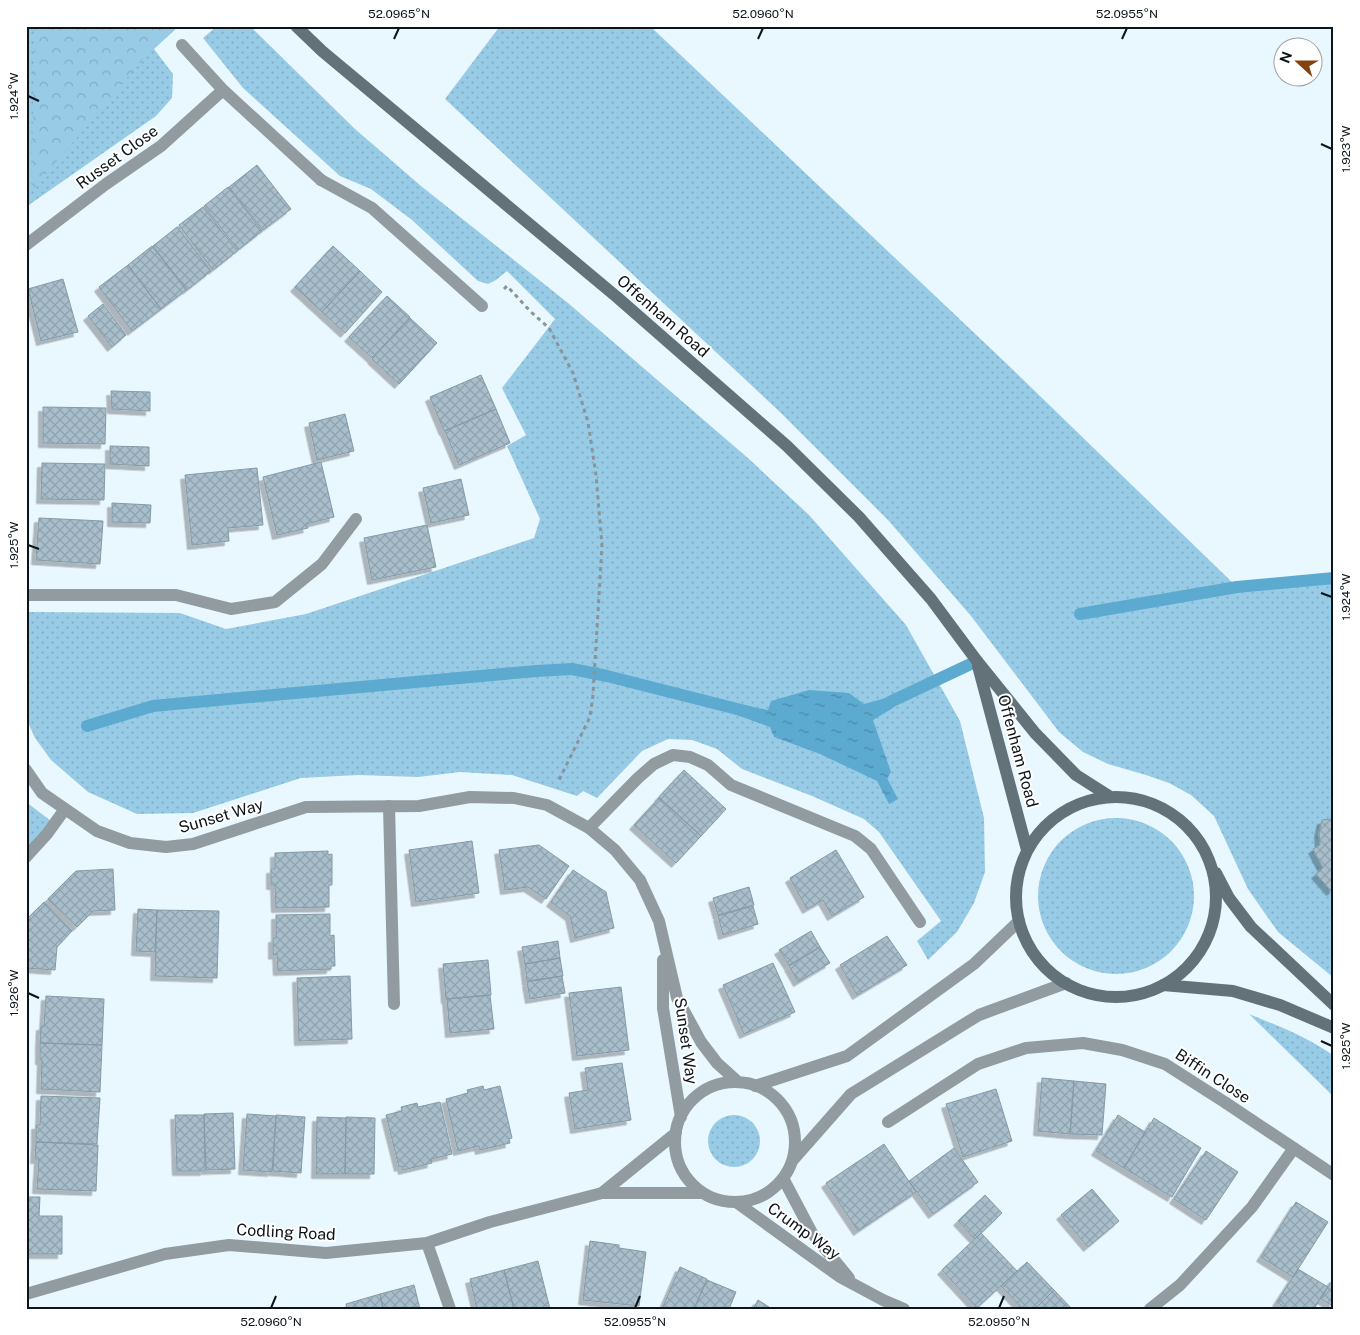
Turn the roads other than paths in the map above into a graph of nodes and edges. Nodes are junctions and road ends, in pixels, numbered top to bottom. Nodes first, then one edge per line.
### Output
1 (296, 26) edge
2 (182, 45) dead end
3 (223, 90) junction
4 (26, 245) edge
5 (482, 306) road end
6 (356, 519) dead end
7 (26, 595) edge
8 (977, 661) junction
9 (26, 770) edge
10 (1109, 796) junction
11 (390, 806) junction
12 (65, 809) junction
13 (589, 828) junction
14 (1028, 850) junction
15 (26, 857) edge
16 (1212, 867) junction
17 (1019, 921) junction
18 (920, 922) dead end
19 (664, 940) junction
20 (1066, 984) junction
21 (1163, 985) junction
22 (394, 1004) dead end
23 (1334, 1005) edge
24 (1334, 1028) edge
25 (738, 1082) junction
26 (755, 1086) junction
27 (681, 1116) junction
28 (888, 1122) dead end
29 (676, 1134) junction
30 (1294, 1148) junction
31 (792, 1161) junction
32 (1334, 1175) edge
33 (784, 1178) junction
34 (602, 1193) junction
35 (703, 1193) junction
36 (736, 1202) junction
37 (427, 1243) junction
38 (854, 1284) junction
39 (26, 1294) edge
40 (450, 1309) edge
41 (904, 1309) edge
42 (1150, 1309) edge

1 - 8 main road, Offenham Road
2 - 3 street
3 - 4 street, Russet Close
3 - 5 street
6 - 7 street
8 - 10 main road, Offenham Road
8 - 14 main road, Offenham Road
9 - 12 street, Sunset Way
10 - 14 main road
10 - 16 main road
11 - 12 street, Sunset Way
11 - 13 street, Sunset Way
11 - 22 street
12 - 15 street
13 - 18 street
13 - 19 street, Sunset Way
14 - 17 main road
16 - 21 main road
16 - 23 main road
17 - 20 main road
17 - 26 street
19 - 25 street, Sunset Way
19 - 27 street, Sunset Way
20 - 21 main road
20 - 31 street
21 - 24 main road
25 - 26 street
25 - 27 street
26 - 31 street
27 - 29 street
28 - 30 street, Biffin Close
29 - 34 street, Codling Road
29 - 35 street
30 - 32 street, Biffin Close
30 - 42 street
31 - 33 street
33 - 36 street
33 - 38 street, Crump Way
34 - 35 street, Codling Road
34 - 37 street, Codling Road
35 - 36 street
36 - 38 street, Crump Way
37 - 39 street, Codling Road
37 - 40 street
38 - 41 street, Crump Way

